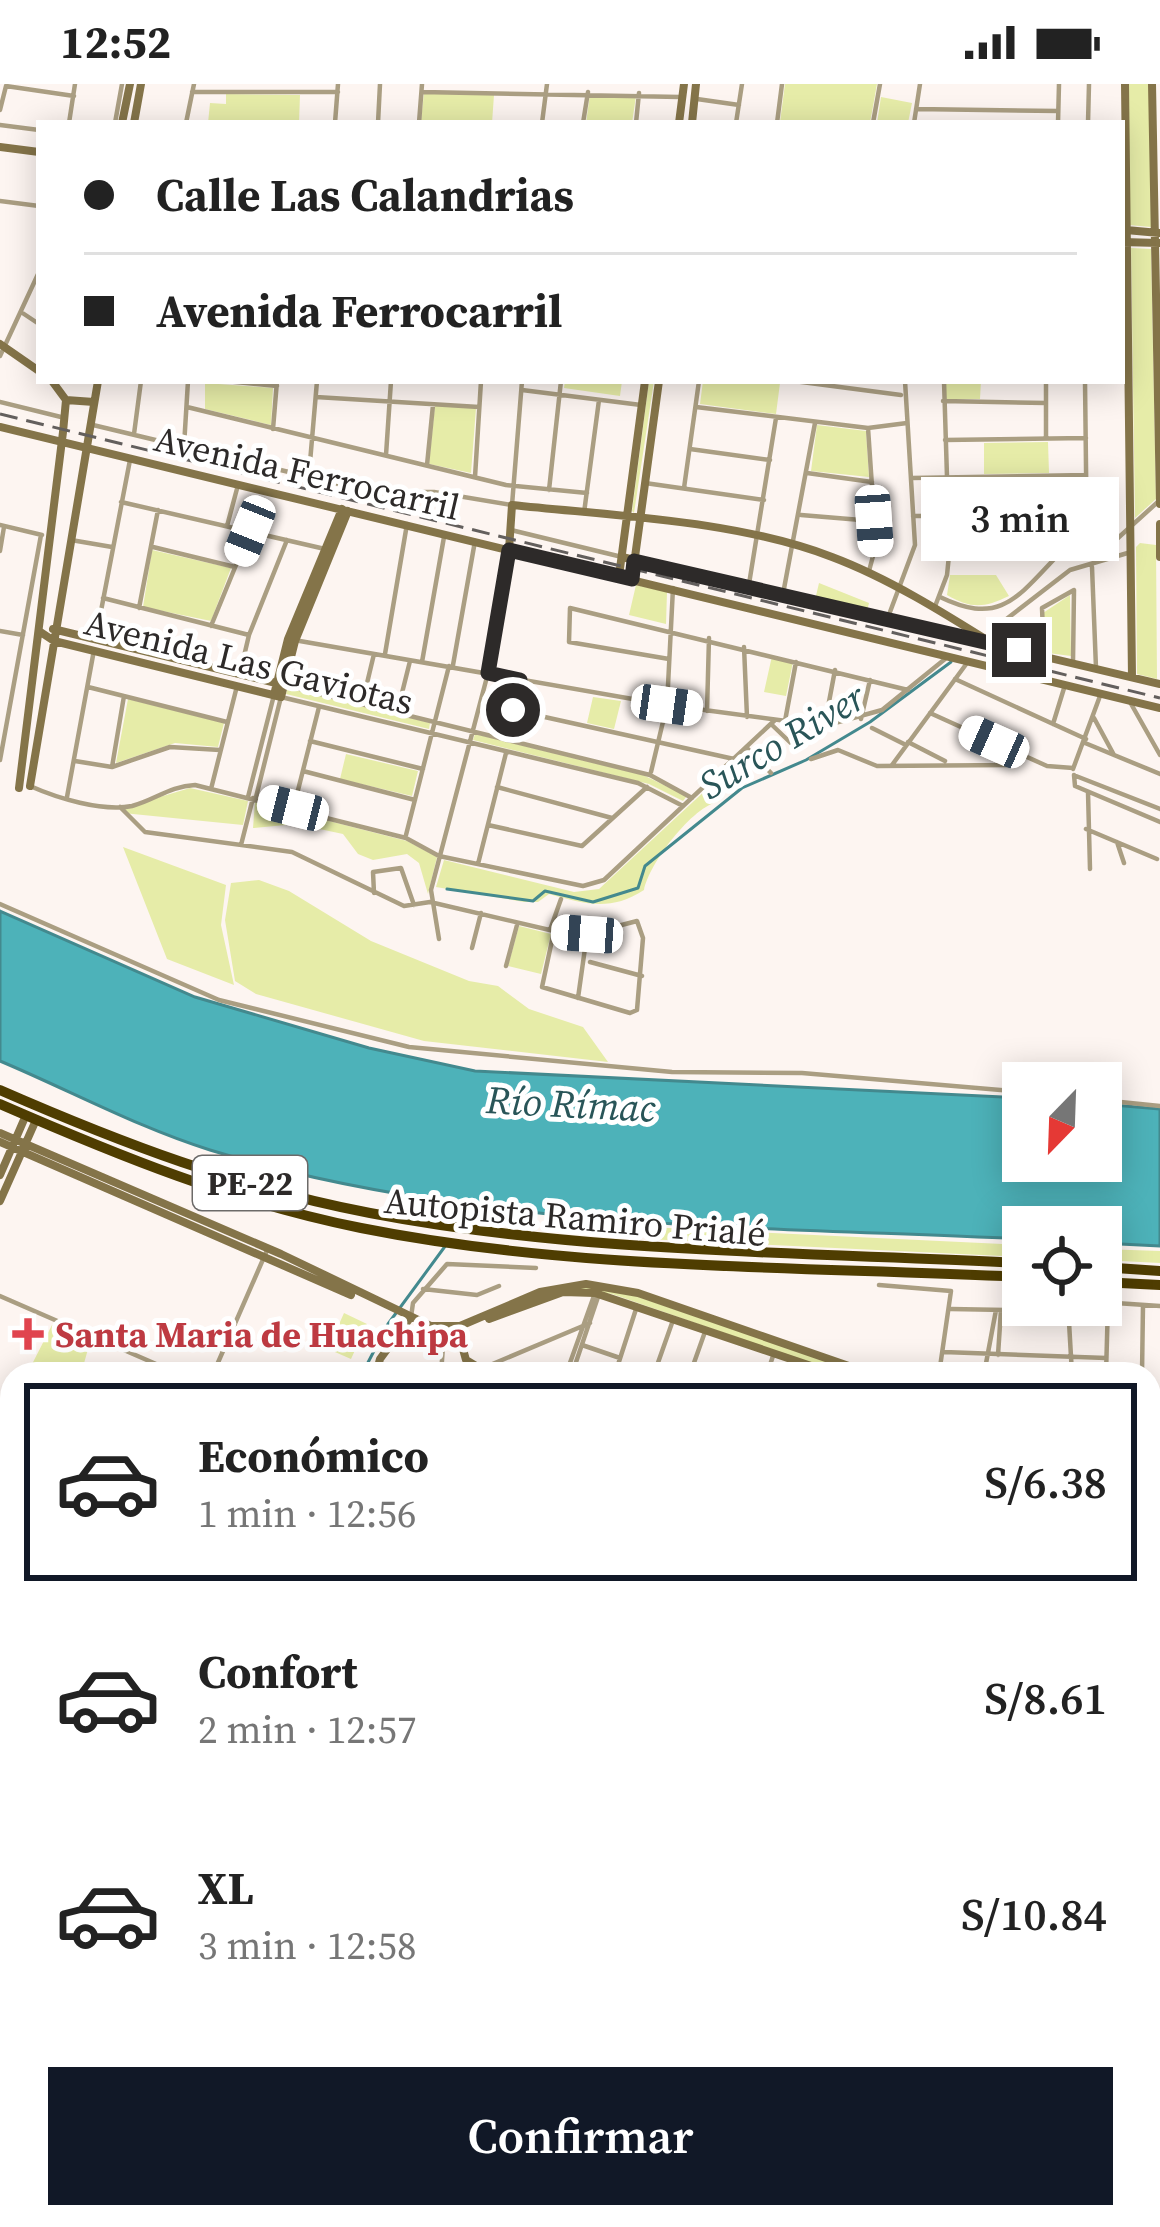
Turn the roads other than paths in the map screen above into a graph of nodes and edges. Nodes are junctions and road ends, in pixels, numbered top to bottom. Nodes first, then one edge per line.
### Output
1 (76, 84) edge
2 (126, 84) edge
3 (141, 84) edge
4 (380, 84) edge
5 (548, 84) edge
6 (684, 84) edge
7 (696, 84) edge
8 (742, 84) edge
9 (782, 84) edge
10 (880, 84) edge
11 (920, 84) edge
12 (1058, 84) edge
13 (1089, 84) edge
14 (1125, 84) edge
15 (1152, 84) edge
16 (6, 85) edge
17 (193, 88) edge
18 (338, 88) edge
19 (422, 88) edge
20 (588, 92) junction
21 (546, 93) junction
22 (639, 93) junction
23 (74, 96) junction
24 (683, 98) junction
25 (694, 99) junction
26 (739, 105) junction
27 (916, 109) junction
28 (0, 110) edge
29 (1058, 111) junction
30 (70, 120) edge
31 (119, 120) edge
32 (135, 120) edge
33 (187, 120) edge
34 (335, 120) edge
35 (378, 120) edge
36 (419, 120) edge
37 (542, 120) edge
38 (583, 120) edge
39 (636, 120) edge
40 (680, 120) edge
41 (692, 120) edge
42 (736, 120) edge
43 (777, 120) edge
44 (874, 120) edge
45 (914, 120) edge
46 (1058, 120) edge
47 (1088, 120) edge
48 (1125, 120) edge
49 (0, 124) edge
50 (36, 130) edge
51 (0, 147) edge
52 (36, 152) edge
53 (0, 201) edge
54 (36, 206) edge
55 (1125, 230) edge
56 (1158, 238) edge
57 (1125, 242) edge
58 (36, 280) edge
59 (21, 312) junction
60 (36, 322) edge
61 (2, 349) edge
62 (1125, 368) edge
63 (36, 369) edge
64 (98, 384) edge
65 (141, 384) edge
66 (188, 384) edge
67 (277, 384) edge
68 (317, 384) edge
69 (391, 384) edge
70 (481, 384) edge
71 (561, 384) edge
72 (644, 384) edge
73 (659, 384) edge
74 (699, 384) edge
75 (905, 384) edge
76 (944, 384) edge
77 (1046, 384) edge
78 (1085, 384) edge
79 (63, 385) edge
80 (522, 385) edge
81 (865, 385) edge
82 (1159, 387) edge
83 (560, 394) junction
84 (904, 395) junction
85 (316, 397) junction
86 (66, 400) junction
87 (599, 400) junction
88 (390, 401) junction
89 (943, 401) junction
90 (0, 402) edge
91 (95, 403) junction
92 (1046, 403) junction
93 (433, 404) junction
94 (641, 405) junction
95 (696, 406) junction
96 (187, 407) junction
97 (479, 407) junction
98 (64, 418) junction
99 (776, 418) junction
100 (815, 423) junction
101 (907, 424) junction
102 (91, 425) junction
103 (0, 427) edge
104 (868, 428) junction
105 (273, 429) junction
106 (134, 434) junction
107 (314, 438) junction
108 (1046, 438) junction
109 (1086, 438) junction
110 (945, 440) junction
111 (62, 443) junction
112 (184, 446) junction
113 (85, 448) junction
114 (690, 449) junction
115 (386, 455) junction
116 (130, 459) junction
117 (770, 460) junction
118 (427, 465) junction
119 (807, 473) junction
120 (308, 474) junction
121 (1086, 476) junction
122 (475, 477) junction
123 (911, 478) junction
124 (946, 478) junction
125 (872, 482) junction
126 (645, 483) junction
127 (238, 484) junction
128 (514, 486) junction
129 (684, 488) junction
130 (550, 490) junction
131 (587, 493) junction
132 (765, 500) junction
133 (121, 502) junction
134 (1160, 502) edge
135 (512, 505) junction
136 (158, 510) junction
137 (345, 510) junction
138 (584, 513) junction
139 (801, 515) junction
140 (913, 515) junction
141 (1087, 515) junction
142 (626, 516) junction
143 (953, 516) junction
144 (640, 518) junction
145 (874, 521) junction
146 (406, 524) junction
147 (1160, 524) edge
148 (2, 526) edge
149 (227, 526) junction
150 (1131, 528) junction
151 (511, 530) junction
152 (250, 531) junction
153 (445, 533) junction
154 (41, 535) junction
155 (53, 538) junction
156 (758, 539) junction
157 (287, 540) junction
158 (475, 541) junction
159 (70, 543) junction
160 (151, 546) junction
161 (793, 546) junction
162 (112, 547) junction
163 (326, 549) junction
164 (0, 550) edge
165 (509, 550) junction
166 (1087, 551) junction
167 (1131, 552) junction
168 (1059, 554) junction
169 (950, 555) junction
170 (622, 557) junction
171 (1160, 557) edge
172 (634, 561) junction
173 (235, 567) junction
174 (1092, 567) dead end
175 (868, 574) junction
176 (619, 576) junction
177 (632, 579) junction
178 (748, 587) junction
179 (673, 588) junction
180 (900, 591) junction
181 (783, 595) junction
182 (940, 597) junction
183 (102, 598) junction
184 (140, 608) junction
185 (934, 609) junction
186 (1094, 611) junction
187 (1073, 612) junction
188 (887, 620) junction
189 (1000, 624) dead end
190 (212, 626) junction
191 (56, 629) junction
192 (671, 629) junction
193 (0, 631) edge
194 (39, 631) junction
195 (23, 635) junction
196 (249, 635) junction
197 (96, 637) junction
198 (709, 638) junction
199 (292, 640) junction
200 (54, 641) junction
201 (995, 645) junction
202 (744, 647) junction
203 (94, 650) junction
204 (374, 654) junction
205 (948, 655) junction
206 (1044, 655) junction
207 (169, 656) junction
208 (385, 656) junction
209 (669, 659) junction
210 (411, 660) junction
211 (796, 660) junction
212 (969, 660) junction
213 (422, 662) junction
214 (1073, 662) junction
215 (450, 667) junction
216 (1096, 668) junction
217 (166, 669) junction
218 (835, 670) junction
219 (488, 673) junction
220 (239, 674) junction
221 (1132, 677) junction
222 (955, 679) junction
223 (520, 680) junction
224 (870, 680) junction
225 (280, 684) junction
226 (1160, 684) edge
227 (1065, 685) junction
228 (237, 686) junction
229 (88, 687) junction
230 (908, 690) junction
231 (1100, 694) junction
232 (278, 696) junction
233 (124, 697) junction
234 (1129, 700) junction
235 (362, 704) junction
236 (667, 705) junction
237 (319, 706) junction
238 (1160, 708) edge
239 (513, 710) junction
240 (707, 711) junction
241 (930, 712) junction
242 (397, 713) junction
243 (1093, 716) junction
244 (747, 717) junction
245 (861, 719) junction
246 (4, 721) edge
247 (785, 721) junction
248 (227, 722) junction
249 (434, 722) junction
250 (773, 722) junction
251 (1052, 724) junction
252 (824, 726) junction
253 (872, 728) dead end
254 (471, 732) junction
255 (431, 734) junction
256 (506, 740) junction
257 (310, 741) junction
258 (1085, 741) junction
259 (468, 743) junction
260 (907, 744) junction
261 (658, 745) junction
262 (746, 747) junction
263 (796, 748) dead end
264 (220, 750) junction
265 (506, 752) junction
266 (1114, 755) junction
267 (1160, 755) edge
268 (1026, 756) junction
269 (0, 759) edge
270 (734, 759) junction
271 (811, 759) dead end
272 (75, 761) junction
273 (950, 764) junction
274 (892, 765) junction
275 (112, 767) junction
276 (423, 769) junction
277 (303, 771) junction
278 (1074, 771) junction
279 (771, 773) dead end
280 (1160, 774) edge
281 (650, 775) junction
282 (25, 787) junction
283 (497, 787) junction
284 (647, 787) junction
285 (211, 789) junction
286 (1088, 791) junction
287 (67, 797) junction
288 (252, 798) junction
289 (692, 798) junction
290 (415, 800) junction
291 (683, 806) junction
292 (120, 807) junction
293 (293, 808) junction
294 (1160, 809) edge
295 (612, 818) junction
296 (1160, 822) edge
297 (488, 825) junction
298 (1086, 829) junction
299 (406, 838) junction
300 (1117, 842) junction
301 (241, 845) junction
302 (439, 856) junction
303 (1157, 859) dead end
304 (1124, 863) dead end
305 (478, 864) junction
306 (1090, 869) dead end
307 (374, 893) junction
308 (561, 899) dead end
309 (430, 902) junction
310 (0, 904) edge
311 (415, 906) junction
312 (481, 913) junction
313 (517, 922) junction
314 (552, 931) junction
315 (587, 934) junction
316 (439, 939) dead end
317 (472, 948) dead end
318 (587, 961) junction
319 (506, 966) dead end
320 (642, 976) junction
321 (578, 998) junction
322 (0, 1090) edge
323 (1002, 1090) edge
324 (1122, 1102) edge
325 (0, 1104) edge
326 (1160, 1106) edge
327 (31, 1118) junction
328 (0, 1138) edge
329 (105, 1141) junction
330 (19, 1146) junction
331 (0, 1175) edge
332 (0, 1201) edge
333 (267, 1253) junction
334 (1002, 1262) edge
335 (536, 1268) dead end
336 (1122, 1269) edge
337 (1160, 1270) edge
338 (1002, 1276) edge
339 (1122, 1283) edge
340 (500, 1286) dead end
341 (879, 1286) dead end
342 (1160, 1286) edge
343 (423, 1289) junction
344 (597, 1293) junction
345 (0, 1296) edge
346 (1122, 1303) edge
347 (1143, 1305) junction
348 (638, 1306) junction
349 (1160, 1306) edge
350 (951, 1309) junction
351 (999, 1310) junction
352 (406, 1318) junction
353 (673, 1318) junction
354 (587, 1324) junction
355 (1105, 1326) edge
356 (706, 1329) junction
357 (458, 1331) junction
358 (444, 1332) junction
359 (582, 1345) junction
360 (944, 1352) junction
361 (774, 1353) junction
362 (988, 1355) junction
363 (998, 1355) junction
364 (1072, 1357) junction
365 (620, 1358) junction
366 (1106, 1358) junction
367 (797, 1361) edge
368 (151, 1362) edge
369 (218, 1362) edge
370 (382, 1362) edge
371 (442, 1362) edge
372 (470, 1362) edge
373 (497, 1362) edge
374 (573, 1362) edge
375 (574, 1362) edge
376 (619, 1362) edge
377 (660, 1362) edge
378 (694, 1362) edge
379 (771, 1362) edge
380 (836, 1362) edge
381 (942, 1362) edge
382 (987, 1362) edge
383 (1072, 1362) edge
384 (1106, 1362) edge
385 (1142, 1362) edge

1 - 23 street
2 - 31 street
3 - 32 street
4 - 35 street
5 - 21 street
6 - 24 street
7 - 25 street
8 - 26 street
9 - 43 street
10 - 44 street
11 - 27 street
12 - 29 street
13 - 47 street
14 - 48 street
15 - 56 street
16 - 23 street
16 - 28 street
17 - 18 street
17 - 33 street
18 - 34 street
19 - 21 street
19 - 36 street
20 - 21 street
20 - 22 street
20 - 38 street
21 - 37 street
22 - 24 street
22 - 39 street
23 - 30 street
24 - 25 street
24 - 40 street
25 - 26 street
25 - 41 street
26 - 42 street
27 - 29 street
27 - 45 street
29 - 46 street
49 - 50 street
51 - 52 street
53 - 54 street
55 - 56 street
56 - 57 street
56 - 82 street
57 - 62 street
58 - 59 street
59 - 60 street
59 - 61 street
61 - 63 street
62 - 150 street
64 - 91 street
65 - 106 street
66 - 96 street
67 - 105 street
68 - 85 street
69 - 88 street
70 - 97 street
71 - 83 street
72 - 94 street
73 - 126 street
74 - 95 street
75 - 84 street
76 - 89 street
77 - 92 street
78 - 109 street
79 - 86 street
80 - 83 street
80 - 128 street
81 - 84 street
82 - 134 street
83 - 87 street
83 - 130 street
84 - 101 street
85 - 88 street
85 - 107 street
86 - 91 street
86 - 98 street
87 - 94 street
87 - 131 street
88 - 93 street
88 - 115 street
89 - 92 street
89 - 110 street
90 - 98 street
91 - 102 street
92 - 108 street
93 - 97 street
93 - 118 street
94 - 142 street
95 - 99 street
95 - 114 street
96 - 105 street
96 - 112 street
97 - 122 street
98 - 111 street
99 - 100 street
99 - 117 street
100 - 104 street
100 - 119 street
101 - 104 street
101 - 123 street
102 - 106 street
102 - 113 street
103 - 111 street, Avenida Ferrocarril
104 - 125 street
105 - 107 street
106 - 112 street
107 - 115 street
107 - 120 street
108 - 109 street
108 - 110 street
109 - 121 street
110 - 124 street
111 - 113 street, Avenida Ferrocarril
111 - 155 street
112 - 120 street
113 - 116 street, Avenida Ferrocarril
113 - 159 street
114 - 117 street
114 - 129 street
115 - 118 street
116 - 127 street, Avenida Ferrocarril
116 - 133 street
117 - 132 street
118 - 122 street
119 - 125 street
119 - 139 street
120 - 135 street
121 - 124 street
121 - 141 street
122 - 128 street
123 - 124 street
123 - 140 street
125 - 145 street
126 - 129 street
126 - 144 street
127 - 137 street, Avenida Ferrocarril
127 - 149 street
128 - 130 street
128 - 135 street
129 - 132 street
130 - 131 street
131 - 138 street
132 - 156 street
133 - 136 street
133 - 162 street
134 - 150 street
135 - 138 street
135 - 151 street
136 - 149 street
136 - 160 street
137 - 146 street, Avenida Ferrocarril
137 - 163 street
137 - 199 street
138 - 142 street
139 - 145 street
139 - 161 street
140 - 143 street
140 - 180 street
141 - 143 street
141 - 166 street
142 - 144 street
142 - 170 street
143 - 169 street
144 - 156 street
144 - 172 street
145 - 175 street
146 - 153 street, Avenida Ferrocarril
146 - 208 street
147 - 171 street
148 - 154 street
148 - 164 street
149 - 152 street
150 - 166 street
150 - 167 street
151 - 165 street
151 - 170 street
152 - 157 street
152 - 173 street
153 - 158 street, Avenida Ferrocarril
153 - 213 street
154 - 155 street
154 - 195 street
155 - 159 street
155 - 194 street
156 - 161 street
156 - 178 street
157 - 163 street
157 - 196 street
158 - 165 street, Avenida Ferrocarril
158 - 215 street
159 - 162 street
159 - 191 street
160 - 173 street
160 - 184 street
161 - 175 street
161 - 181 street
162 - 183 street
163 - 199 street
165 - 176 street, Avenida Ferrocarril
165 - 219 street
166 - 168 street
167 - 189 street
167 - 221 street
168 - 169 street
168 - 182 street
169 - 182 street
170 - 172 street
170 - 176 street
172 - 177 street
172 - 178 street
173 - 190 street
174 - 186 street
175 - 180 street
176 - 177 street, Avenida Ferrocarril
177 - 179 street, Avenida Ferrocarril
178 - 181 street
179 - 192 street
179 - 205 street, Avenida Ferrocarril
180 - 185 street
180 - 188 street
181 - 188 street
182 - 185 street
183 - 184 street
183 - 197 street
184 - 190 street
185 - 201 street
186 - 187 street
186 - 216 street
187 - 206 street
187 - 214 street
188 - 201 street
190 - 196 street
191 - 194 street, Avenida Las Gaviotas
191 - 197 street, Avenida Las Gaviotas
191 - 200 street
192 - 198 street
192 - 209 street
192 - 209 street
193 - 195 street
194 - 200 street, Avenida Las Gaviotas
194 - 282 street
195 - 246 street
196 - 220 street
197 - 207 street, Avenida Las Gaviotas
198 - 202 street
198 - 240 street
199 - 204 street
199 - 225 street
200 - 203 street, Avenida Las Gaviotas
200 - 282 street
201 - 206 street
202 - 211 street
202 - 244 street
203 - 217 street, Avenida Las Gaviotas
203 - 229 street
204 - 208 street
204 - 235 street
205 - 212 street, Avenida Ferrocarril
205 - 230 street
206 - 214 street
207 - 217 street
207 - 220 street, Avenida Las Gaviotas
208 - 210 street
209 - 236 street
210 - 213 street
210 - 242 street
211 - 218 street
211 - 247 street
212 - 222 street
212 - 227 street, Avenida Ferrocarril
213 - 215 street
214 - 216 street
215 - 219 street
215 - 249 street
216 - 221 street
217 - 228 street, Avenida Las Gaviotas
218 - 224 street
218 - 252 street
219 - 223 street
219 - 254 street
220 - 225 street, Avenida Las Gaviotas
221 - 226 street
222 - 241 street
222 - 251 street
223 - 236 street
223 - 239 street
224 - 230 street
224 - 245 street
225 - 232 street
225 - 235 street, Avenida Las Gaviotas
227 - 231 street, Avenida Ferrocarril
227 - 251 street
228 - 232 street, Avenida Las Gaviotas
228 - 248 street
229 - 233 street
229 - 272 street
230 - 245 street
231 - 234 street, Avenida Ferrocarril
231 - 243 street
232 - 237 street, Avenida Las Gaviotas
232 - 288 street
233 - 248 street
233 - 275 street
234 - 238 street, Avenida Ferrocarril
234 - 267 street
235 - 242 street, Avenida Las Gaviotas
236 - 240 street
236 - 261 street
237 - 255 street, Avenida Las Gaviotas
237 - 257 street
239 - 256 street
239 - 261 street
240 - 244 street
241 - 260 street
241 - 268 street
242 - 249 street, Avenida Las Gaviotas
243 - 258 street
243 - 266 street
244 - 250 street
245 - 252 street
246 - 269 street
247 - 250 street
247 - 252 street
248 - 264 street
249 - 254 street, Avenida Las Gaviotas
249 - 255 street
250 - 262 street
250 - 263 street
251 - 258 street
253 - 260 street
254 - 256 street, Avenida Las Gaviotas
254 - 259 street
255 - 259 street, Avenida Las Gaviotas
255 - 276 street
256 - 281 street, Avenida Las Gaviotas
257 - 276 street
257 - 277 street
258 - 266 street
258 - 278 street
259 - 265 street, Avenida Las Gaviotas
259 - 302 street
260 - 273 street
260 - 274 street
261 - 270 street
261 - 281 street
262 - 270 street
262 - 279 street
264 - 275 street
264 - 285 street
265 - 283 street
265 - 284 street, Avenida Las Gaviotas
266 - 280 street
268 - 273 street
268 - 278 street
270 - 289 street
271 - 274 street
272 - 275 street
272 - 287 street
273 - 274 street
276 - 290 street
277 - 290 street
277 - 293 street
278 - 286 street
278 - 294 street
281 - 289 street, Avenida Las Gaviotas
282 - 287 street
283 - 295 street
283 - 297 street
284 - 291 street, Avenida Las Gaviotas
284 - 295 street
285 - 288 street
285 - 292 street
286 - 296 street
286 - 298 street
287 - 292 street
288 - 293 street
288 - 301 street
289 - 291 street
290 - 299 street
291 - 305 street
292 - 301 street
293 - 299 street
295 - 297 street
297 - 305 street
298 - 300 street
298 - 306 street
299 - 302 street
300 - 303 street
300 - 304 street
301 - 307 street
302 - 305 street
302 - 309 street
307 - 311 street
307 - 311 street
308 - 314 street
309 - 311 street
309 - 312 street
309 - 316 street
310 - 323 street
312 - 313 street
312 - 317 street
313 - 314 street
313 - 319 street
314 - 315 street
314 - 321 street
315 - 318 street
315 - 320 street
318 - 320 street
318 - 321 street
320 - 321 street
322 - 329 highway, Autopista Ramiro Prialé / PE-22
324 - 326 street
325 - 327 highway, Autopista Ramiro Prialé / PE-22
327 - 329 highway, Autopista Ramiro Prialé / PE-22
327 - 330 street
328 - 330 street
329 - 334 highway, Autopista Ramiro Prialé / PE-22
329 - 338 highway, Autopista Ramiro Prialé / PE-22
330 - 331 street
330 - 332 street
330 - 333 street
333 - 352 street
333 - 369 street
335 - 343 street
336 - 337 highway
339 - 342 highway
340 - 343 street
341 - 350 street
343 - 352 street
344 - 348 street
344 - 354 street
344 - 357 street
345 - 368 street
346 - 347 street
347 - 349 street
347 - 385 street
348 - 353 street
348 - 365 street
350 - 351 street
350 - 360 street
351 - 362 street
351 - 363 street
351 - 364 street
352 - 358 street
352 - 370 street
352 - 380 street
353 - 356 street
353 - 377 street
354 - 359 street
354 - 373 street
354 - 374 street
355 - 366 street
356 - 361 street
356 - 378 street
357 - 358 street
357 - 372 street
358 - 371 street
359 - 365 street
359 - 375 street
360 - 362 street
360 - 381 street
361 - 367 street
361 - 379 street
362 - 363 street
362 - 382 street
363 - 364 street
364 - 366 street
364 - 383 street
365 - 376 street
366 - 384 street

